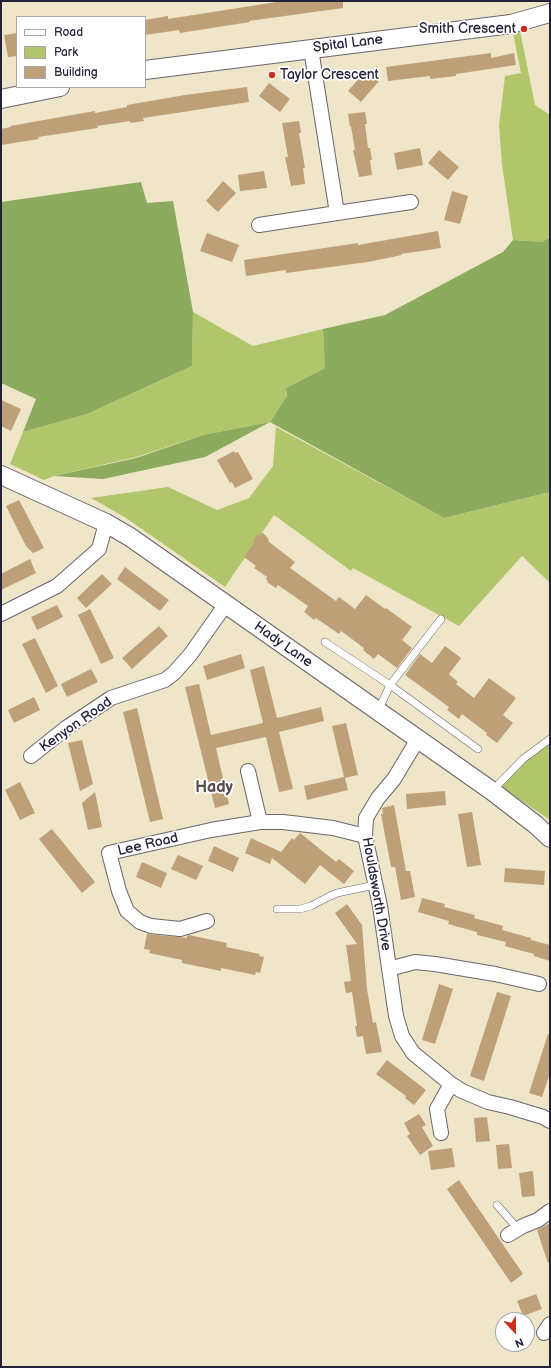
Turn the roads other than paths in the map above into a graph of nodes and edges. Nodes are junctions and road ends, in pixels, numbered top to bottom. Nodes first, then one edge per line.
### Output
1 (550, 12) edge
2 (311, 49) junction
3 (146, 70) edge
4 (55, 88) edge
5 (1, 99) edge
6 (411, 202) dead end
7 (337, 213) junction
8 (259, 225) dead end
9 (1, 475) edge
10 (106, 524) junction
11 (226, 604) junction
12 (1, 614) edge
13 (441, 619) dead end
14 (325, 642) dead end
15 (390, 685) junction
16 (378, 711) junction
17 (418, 739) junction
18 (550, 739) edge
19 (478, 749) dead end
20 (31, 756) dead end
21 (248, 772) dead end
22 (492, 791) junction
23 (260, 822) junction
24 (365, 836) junction
25 (550, 838) edge
26 (376, 885) junction
27 (277, 909) dead end
28 (207, 921) dead end
29 (389, 969) junction
30 (539, 984) dead end
31 (451, 1084) junction
32 (550, 1121) edge
33 (441, 1133) dead end
34 (497, 1204) dead end
35 (550, 1212) edge
36 (513, 1232) joint

1 - 2 street, Spital Lane
2 - 3 street, Spital Lane
2 - 7 street
4 - 5 street
6 - 7 street
7 - 8 street
9 - 10 street, Hady Lane
10 - 11 street, Hady Lane
10 - 12 street
11 - 16 street, Hady Lane
11 - 20 street, Kenyon Road
13 - 15 lane
14 - 15 lane
15 - 16 lane
15 - 19 lane
16 - 17 street, Hady Lane
17 - 22 street, Hady Lane
17 - 24 street, Houldsworth Drive
18 - 22 lane
21 - 23 street
22 - 25 street, Hady Lane
23 - 24 street, Lee Road
23 - 28 street, Lee Road
24 - 26 street, Houldsworth Drive
26 - 27 lane
26 - 29 street, Houldsworth Drive
29 - 30 street, Houldsworth Drive
29 - 31 street, Houldsworth Drive
31 - 32 street, Houldsworth Drive
31 - 33 street
34 - 36 lane
35 - 36 street

